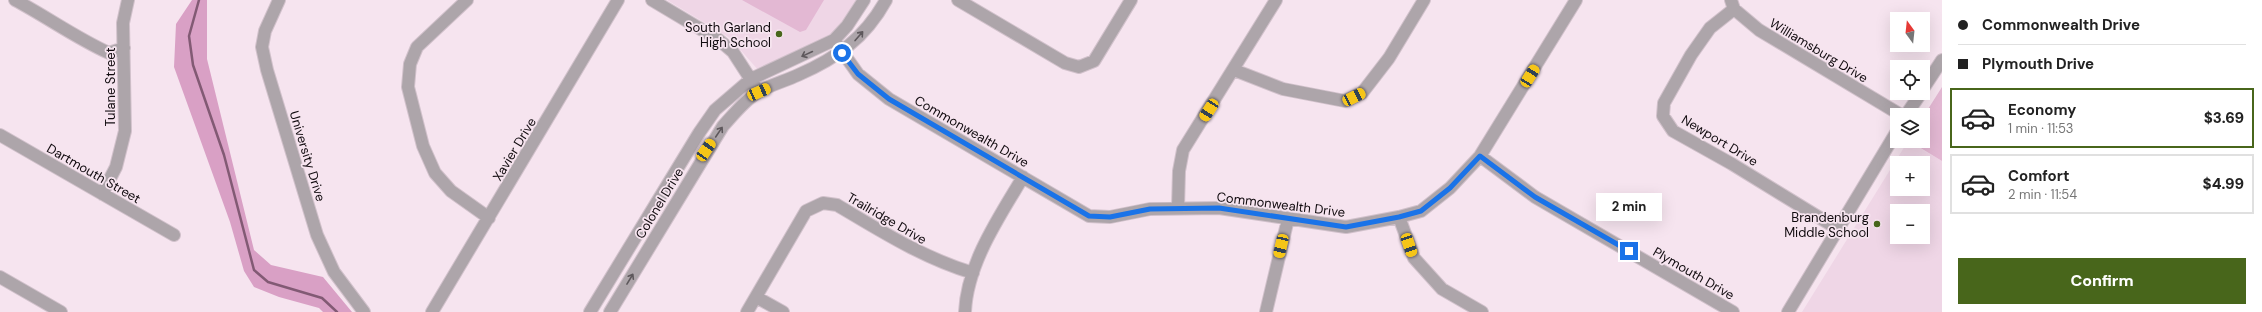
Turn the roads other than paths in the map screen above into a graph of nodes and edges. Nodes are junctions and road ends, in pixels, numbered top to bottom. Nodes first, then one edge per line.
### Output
1 (15, 0) edge
2 (128, 0) edge
3 (278, 0) edge
4 (467, 0) edge
5 (618, 0) edge
6 (652, 0) edge
7 (864, 0) edge
8 (886, 0) edge
9 (958, 0) edge
10 (1131, 0) edge
11 (1276, 0) edge
12 (1424, 0) edge
13 (1576, 0) edge
14 (1733, 4) edge
15 (834, 40) junction
16 (124, 48) junction
17 (842, 53) junction
18 (1942, 60) edge
19 (1234, 70) junction
20 (1930, 78) edge
21 (752, 79) junction
22 (759, 92) junction
23 (1890, 108) edge
24 (0, 135) edge
25 (1890, 142) edge
26 (1480, 156) junction
27 (1023, 177) junction
28 (102, 194) junction
29 (1178, 208) junction
30 (1399, 217) junction
31 (489, 218) junction
32 (1288, 219) junction
33 (1838, 229) junction
34 (174, 235) dead end
35 (973, 273) junction
36 (0, 277) edge
37 (756, 297) junction
38 (61, 312) edge
39 (364, 312) edge
40 (432, 312) edge
41 (590, 312) edge
42 (610, 312) edge
43 (747, 312) edge
44 (784, 312) edge
45 (965, 312) edge
46 (1266, 312) edge
47 (1482, 312) edge
48 (1733, 312) edge
49 (1788, 312) edge

1 - 16 street
2 - 16 street, Tulane Street
3 - 39 street, University Drive
4 - 31 street
5 - 31 street, Xavier Drive
6 - 21 street
7 - 15 street, Colonel Drive
17 -> 8 street, Colonel Drive
9 - 10 street
11 - 19 street
12 - 19 street
13 - 26 street, Commonwealth Drive
14 - 23 street, Williamsburg Drive
14 - 33 street, Newport Drive
15 - 17 street, Commonwealth Drive
15 -> 21 street, Colonel Drive
16 - 28 street, Tulane Street
17 - 22 street, Colonel Drive
17 - 27 street, Commonwealth Drive
18 - 20 street
19 - 29 street
21 - 22 street
21 - 41 street, Colonel Drive
42 -> 22 street, Colonel Drive
24 - 28 street, Dartmouth Street
25 - 33 street
26 - 30 street, Commonwealth Drive
26 - 48 street, Plymouth Drive
27 - 29 street, Commonwealth Drive
27 - 35 street
28 - 34 street, Dartmouth Street
29 - 32 street, Commonwealth Drive
30 - 32 street, Commonwealth Drive
30 - 47 street
31 - 40 street, Xavier Drive
32 - 46 street
33 - 49 street
35 - 37 street, Trailridge Drive
35 - 45 street
36 - 38 street
37 - 43 street, Trailridge Drive
37 - 44 street

